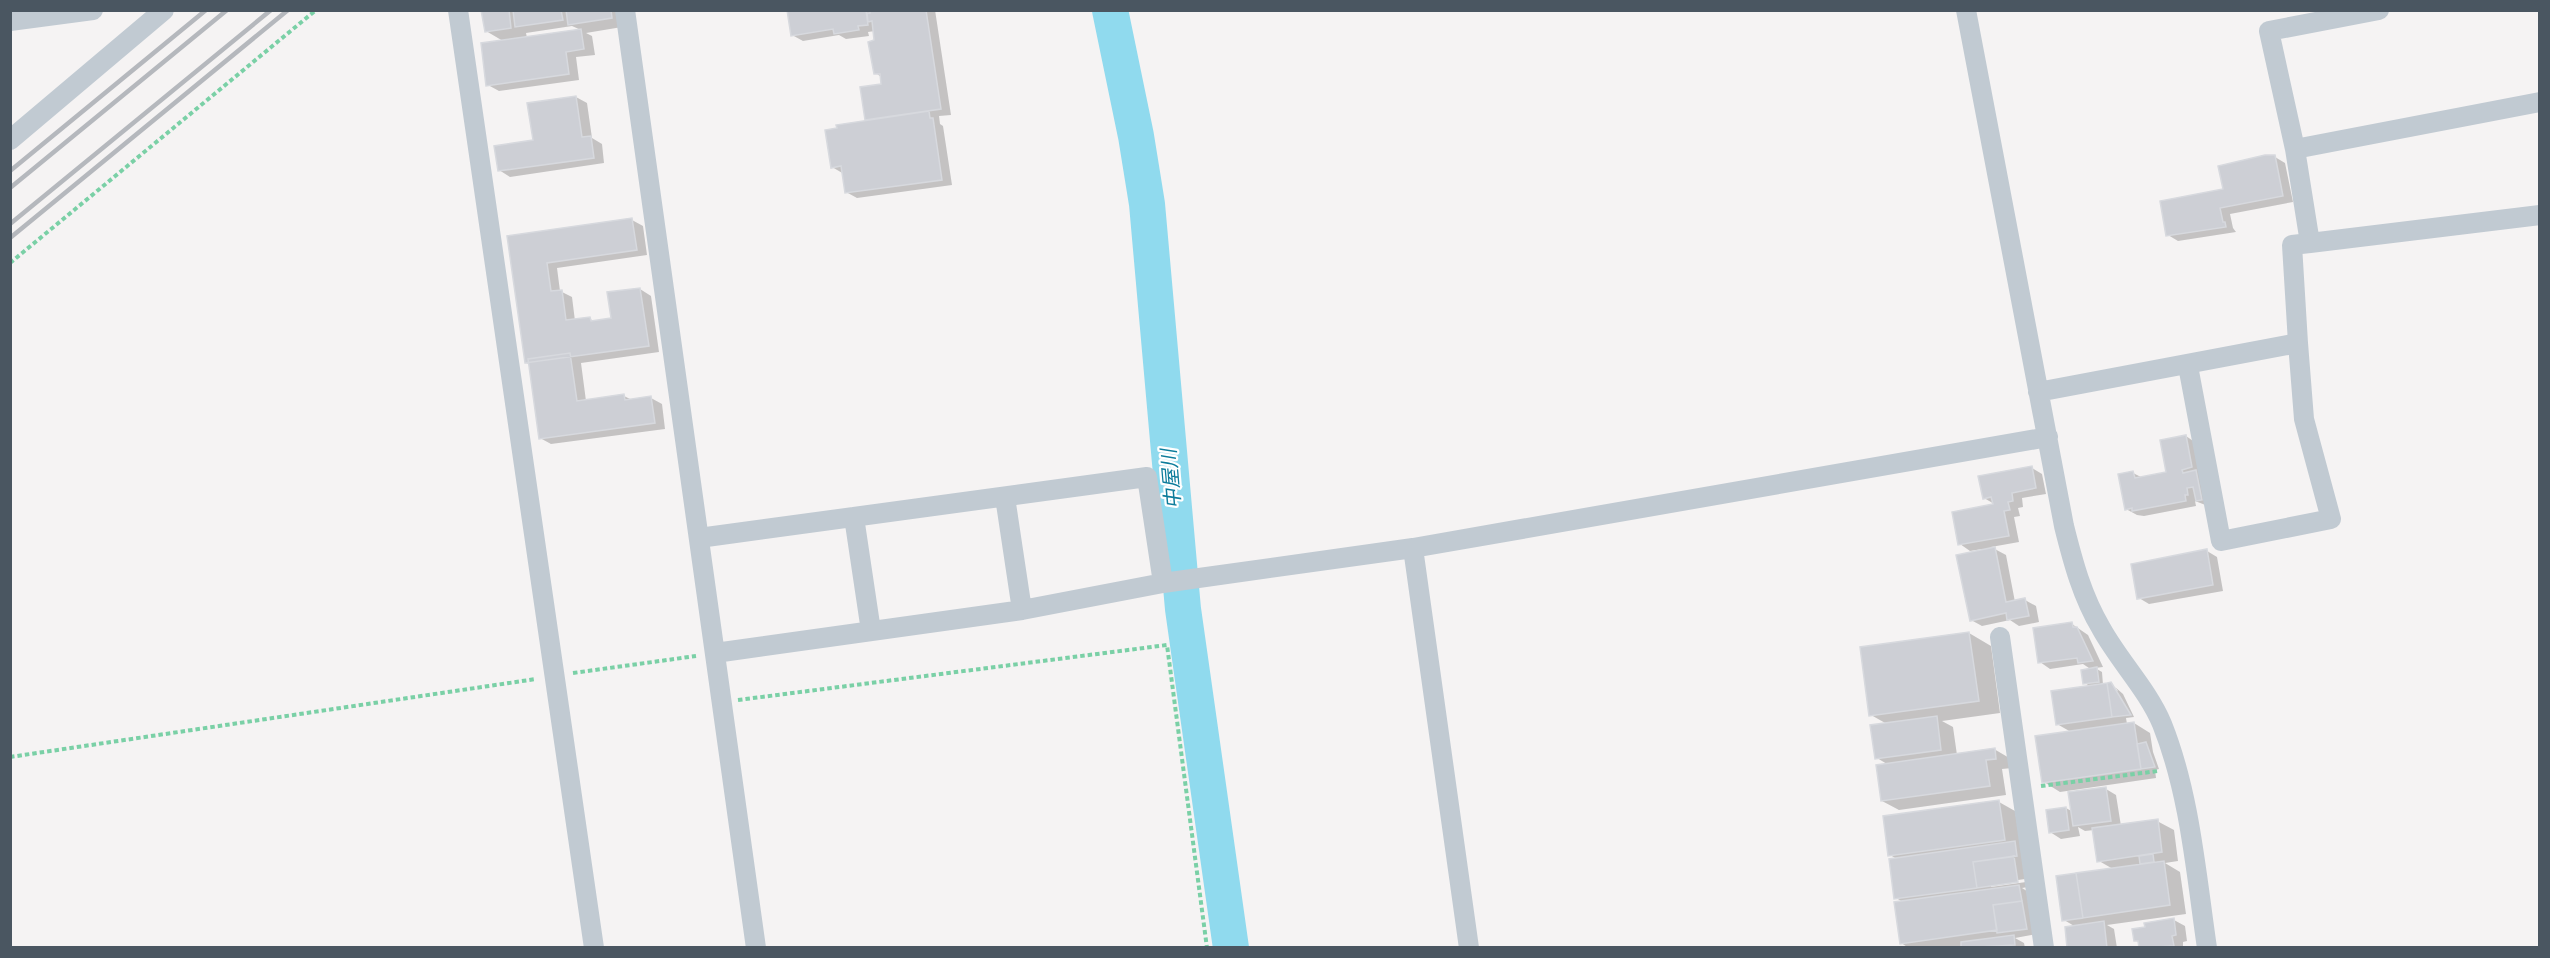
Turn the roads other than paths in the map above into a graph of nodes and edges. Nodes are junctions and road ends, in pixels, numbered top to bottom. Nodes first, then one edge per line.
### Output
1 (93, 10) edge
2 (164, 10) edge
3 (458, 10) edge
4 (625, 10) edge
5 (1965, 10) edge
6 (2379, 10) edge
7 (10, 21) edge
8 (2540, 102) edge
9 (10, 140) edge
10 (2295, 149) junction
11 (2540, 215) edge
12 (2310, 243) junction
13 (2298, 343) junction
14 (2188, 366) junction
15 (2038, 392) junction
16 (2048, 437) junction
17 (1005, 496) junction
18 (854, 517) junction
19 (699, 538) junction
20 (1413, 548) junction
21 (1167, 582) junction
22 (1022, 610) junction
23 (870, 631) junction
24 (2000, 637) dead end
25 (715, 653) junction
26 (594, 948) edge
27 (756, 948) edge
28 (1469, 948) edge
29 (2043, 948) edge
30 (2207, 948) edge

1 - 7 street
2 - 9 street
3 - 26 street
4 - 19 street
5 - 15 street
6 - 10 street
8 - 10 street
10 - 12 street
11 - 12 street
12 - 13 street
13 - 14 street
13 - 14 street
14 - 15 street
15 - 16 street
16 - 20 street
16 - 30 street
17 - 18 street
17 - 21 street
17 - 22 street
18 - 19 street
18 - 23 street
19 - 25 street
20 - 21 street
20 - 28 street
21 - 22 street
22 - 23 street
23 - 25 street
24 - 29 street
25 - 27 street

